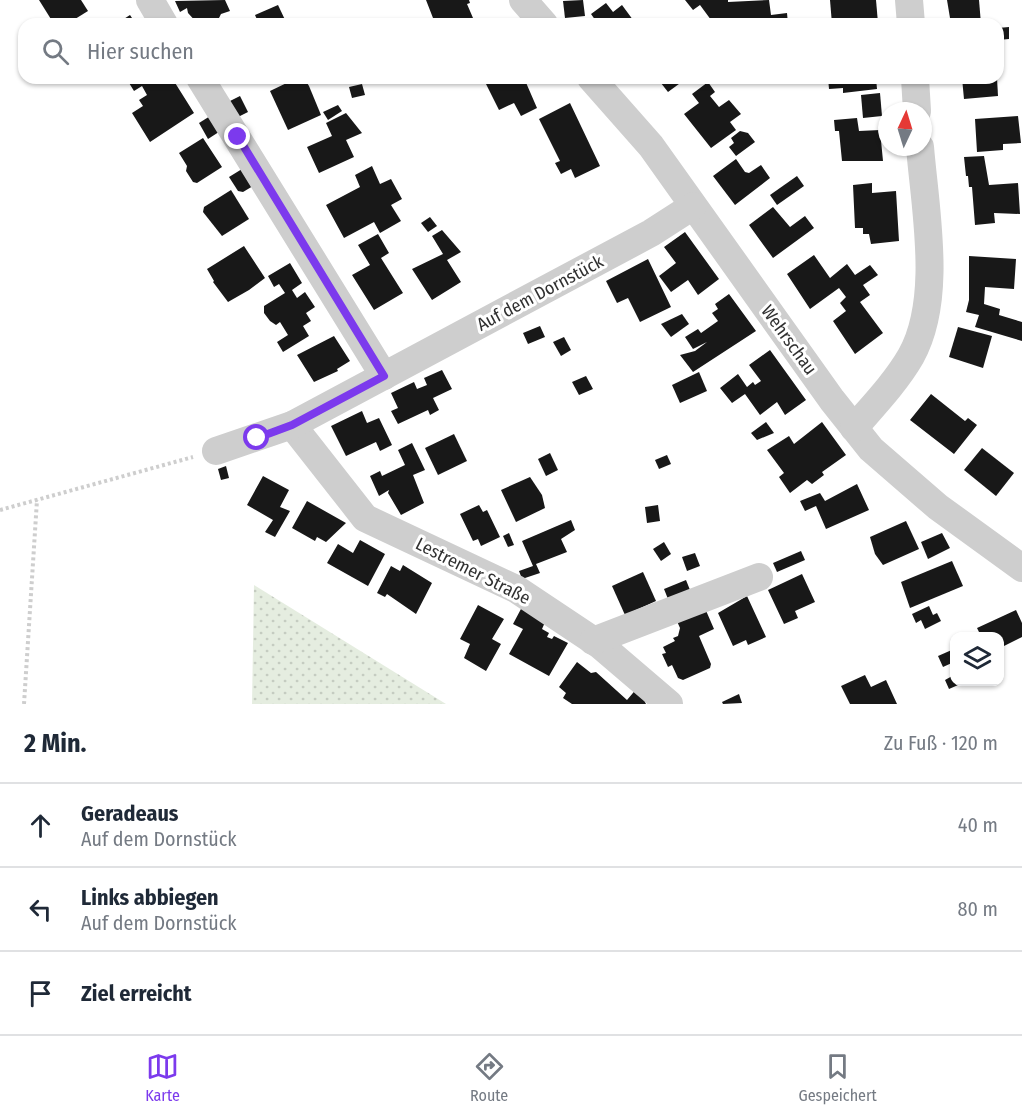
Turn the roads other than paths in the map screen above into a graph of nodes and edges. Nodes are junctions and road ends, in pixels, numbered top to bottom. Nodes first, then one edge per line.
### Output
1 (150, 0) edge
2 (523, 0) edge
3 (909, 0) edge
4 (160, 18) edge
5 (539, 18) edge
6 (910, 18) edge
7 (204, 84) edge
8 (596, 84) edge
9 (915, 84) edge
10 (916, 102) edge
11 (921, 156) edge
12 (693, 206) junction
13 (384, 376) junction
14 (292, 425) junction
15 (854, 428) junction
16 (216, 451) road end
17 (1022, 568) edge
18 (759, 577) dead end
19 (593, 641) junction
20 (669, 704) edge

1 - 4 street
2 - 5 street
3 - 6 street
7 - 13 street
8 - 12 street, Wehrschau
9 - 10 street
11 - 15 street
12 - 13 street, Auf dem Dornstück
12 - 15 street, Wehrschau
13 - 14 street, Auf dem Dornstück
14 - 16 street, Auf dem Dornstück
14 - 19 street, Lestremer Straße
15 - 17 street, Wehrschau
18 - 19 street
19 - 20 street, Lestremer Straße

